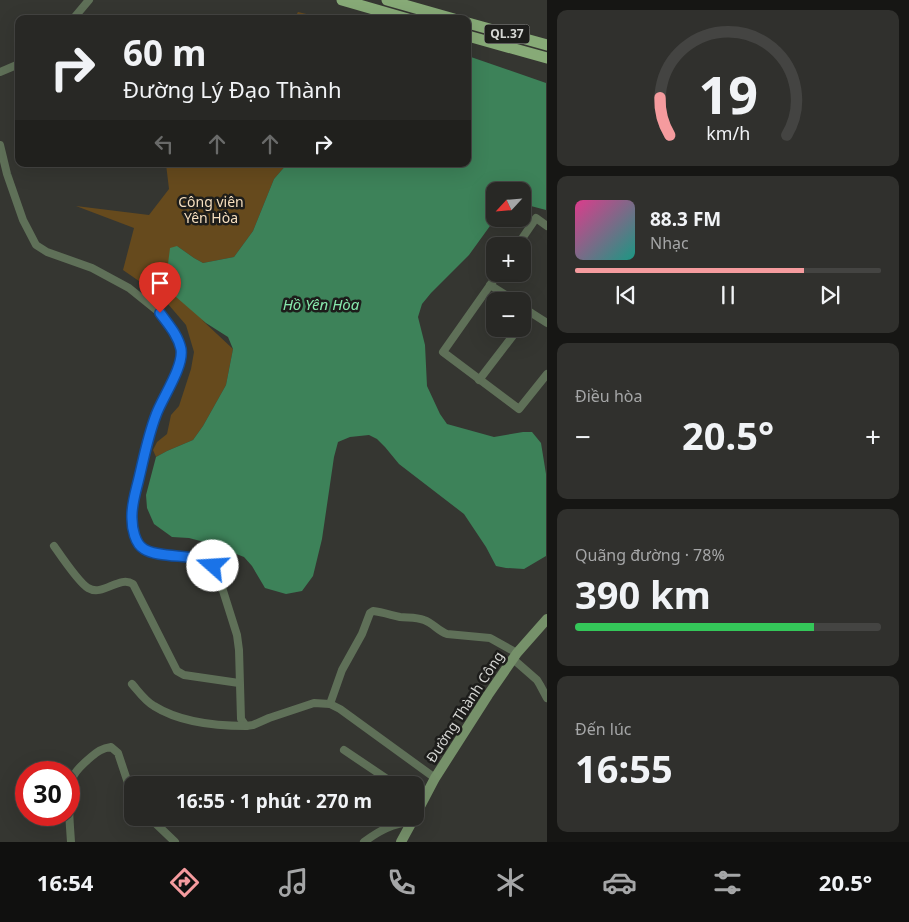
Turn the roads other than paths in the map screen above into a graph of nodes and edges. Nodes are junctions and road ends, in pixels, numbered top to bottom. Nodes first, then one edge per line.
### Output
1 (89, 0) edge
2 (342, 0) edge
3 (387, 0) edge
4 (76, 15) edge
5 (394, 15) edge
6 (440, 15) edge
7 (471, 23) edge
8 (471, 37) edge
9 (546, 45) edge
10 (546, 58) edge
11 (15, 66) edge
12 (0, 72) edge
13 (0, 145) edge
14 (546, 226) edge
15 (523, 237) edge
16 (492, 282) edge
17 (490, 285) junction
18 (500, 292) edge
19 (531, 313) edge
20 (546, 323) edge
21 (512, 337) edge
22 (546, 374) edge
23 (480, 380) junction
24 (54, 546) dead end
25 (546, 619) edge
26 (515, 656) junction
27 (546, 678) edge
28 (239, 683) junction
29 (132, 684) dead end
30 (540, 684) junction
31 (546, 698) edge
32 (330, 704) junction
33 (246, 726) junction
34 (344, 750) dead end
35 (126, 776) edge
36 (383, 776) edge
37 (435, 778) junction
38 (424, 792) edge
39 (158, 826) edge
40 (390, 826) edge
41 (410, 826) edge
42 (71, 842) edge
43 (175, 842) edge
44 (364, 842) edge
45 (401, 842) edge

1 - 4 street
2 - 5 main road
3 - 6 main road
7 - 9 main road, QL.37
8 - 10 main road, QL.37
11 - 12 street
13 - 28 street
14 - 15 street
16 - 17 street
17 - 18 street
17 - 23 street
19 - 20 street
21 - 23 street
22 - 23 street
24 - 28 street
25 - 26 main road, Đường Thành Công
26 - 30 street
26 - 32 street
26 - 37 main road, Đường Thành Công
27 - 30 street
28 - 33 street
29 - 33 street
30 - 31 street
32 - 33 street
32 - 37 street
34 - 36 street
35 - 42 street
37 - 38 main road, Đường Thành Công
39 - 43 street
40 - 44 street
41 - 45 main road, Đường Thành Công

